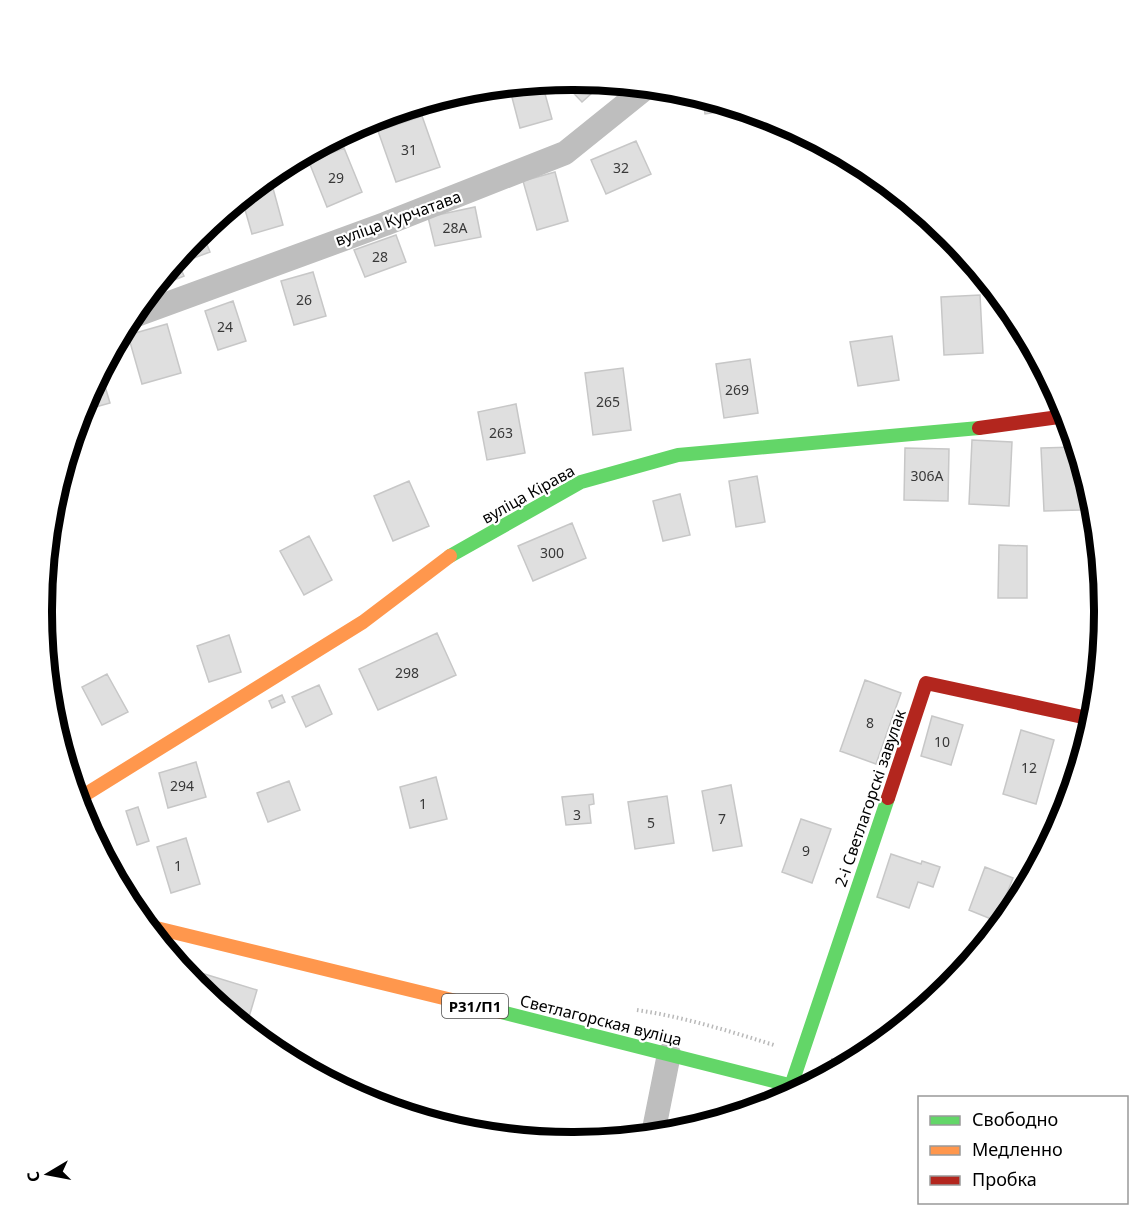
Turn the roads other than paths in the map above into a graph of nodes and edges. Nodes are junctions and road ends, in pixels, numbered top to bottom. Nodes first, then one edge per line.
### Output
1 (637, 95) edge
2 (148, 311) edge
3 (1056, 417) edge
4 (1082, 717) edge
5 (86, 794) edge
6 (166, 935) edge
7 (669, 1054) junction
8 (797, 1081) edge
9 (788, 1085) edge
10 (655, 1125) edge

1 - 2 street, вуліца Курчатава
3 - 5 street, вуліца Кірава
4 - 8 street, 2-і Светлагорскі завулак
6 - 7 street, Светлагорская вуліца / Р31/П1
7 - 9 street, Светлагорская вуліца / Р31/П1
7 - 10 street

